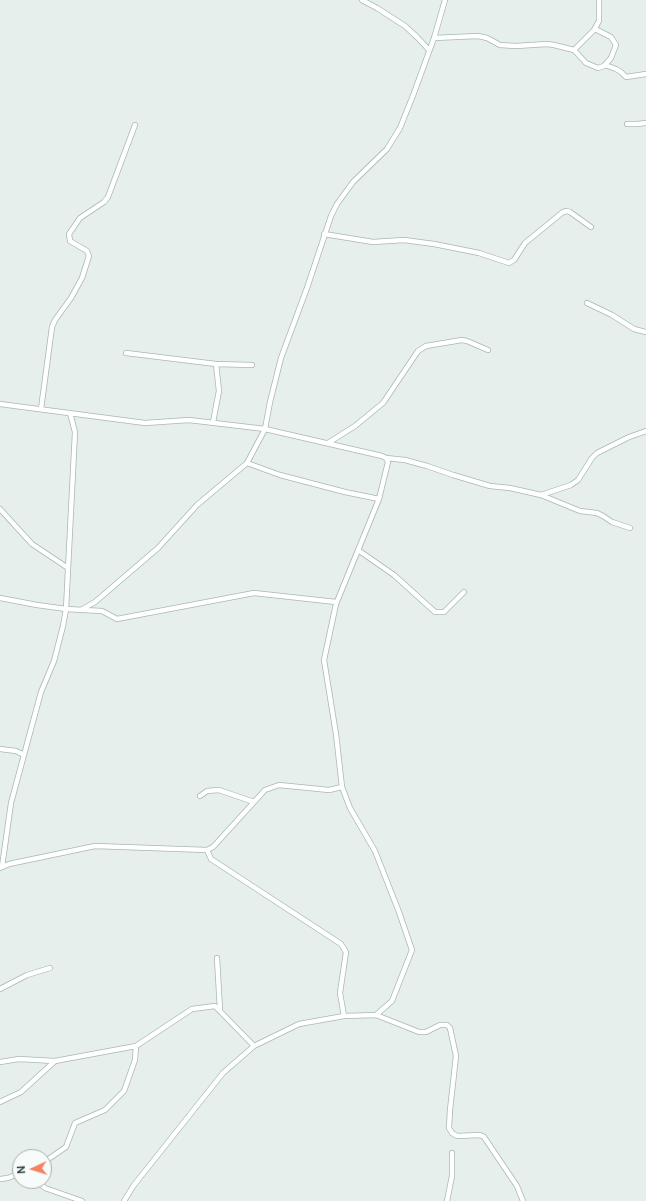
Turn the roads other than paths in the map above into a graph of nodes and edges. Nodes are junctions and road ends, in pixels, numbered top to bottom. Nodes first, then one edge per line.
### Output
1 (362, 0) edge
2 (445, 0) edge
3 (600, 0) edge
4 (595, 29) junction
5 (434, 38) junction
6 (429, 50) junction
7 (574, 50) junction
8 (605, 65) junction
9 (646, 74) edge
10 (646, 123) edge
11 (627, 124) dead end
12 (135, 125) dead end
13 (591, 228) dead end
14 (324, 234) junction
15 (588, 303) dead end
16 (646, 332) edge
17 (488, 350) dead end
18 (126, 353) dead end
19 (216, 364) junction
20 (252, 365) dead end
21 (0, 404) edge
22 (41, 409) junction
23 (70, 413) junction
24 (213, 422) junction
25 (265, 429) junction
26 (646, 431) edge
27 (328, 443) junction
28 (386, 458) junction
29 (247, 463) junction
30 (541, 495) junction
31 (379, 499) junction
32 (0, 509) edge
33 (630, 528) dead end
34 (358, 550) junction
35 (68, 568) junction
36 (464, 592) dead end
37 (0, 598) edge
38 (336, 602) junction
39 (66, 609) junction
40 (81, 610) junction
41 (0, 749) edge
42 (24, 755) junction
43 (342, 787) junction
44 (200, 796) dead end
45 (254, 802) junction
46 (207, 850) junction
47 (1, 867) edge
48 (217, 958) dead end
49 (50, 968) dead end
50 (0, 989) edge
51 (220, 1010) junction
52 (376, 1015) junction
53 (344, 1016) junction
54 (136, 1046) junction
55 (254, 1046) junction
56 (55, 1061) junction
57 (0, 1062) edge
58 (0, 1102) edge
59 (452, 1153) dead end
60 (52, 1157) edge
61 (12, 1177) edge
62 (0, 1179) edge
63 (48, 1189) edge
64 (82, 1201) edge
65 (124, 1201) edge
66 (447, 1201) edge
67 (523, 1201) edge

1 - 6 street
2 - 5 street
3 - 4 street
4 - 7 street
4 - 8 street
5 - 6 street
5 - 7 street
6 - 14 street
7 - 8 street
8 - 9 street
10 - 11 street
12 - 22 street
13 - 14 street
14 - 25 street
15 - 16 street
17 - 27 street
18 - 19 street
19 - 20 street
19 - 24 street
21 - 22 street
22 - 23 street
23 - 24 street
23 - 35 street
24 - 25 street
25 - 27 street
25 - 29 street
26 - 30 street
27 - 28 street
28 - 30 street
28 - 31 street
29 - 31 street
29 - 40 street
30 - 33 street
31 - 34 street
32 - 35 street
34 - 36 street
34 - 38 street
35 - 39 street
37 - 39 street
38 - 40 street
38 - 43 street
39 - 40 street
39 - 42 street
41 - 42 street
42 - 47 street
43 - 45 street
43 - 52 street
44 - 45 street
45 - 46 street
46 - 47 street
46 - 53 street
48 - 51 street
49 - 50 street
51 - 54 street
51 - 55 street
52 - 53 street
52 - 67 street
53 - 55 street
54 - 56 street
54 - 60 street
55 - 65 street
56 - 57 street
56 - 58 street
59 - 66 street
61 - 62 street
63 - 64 street

